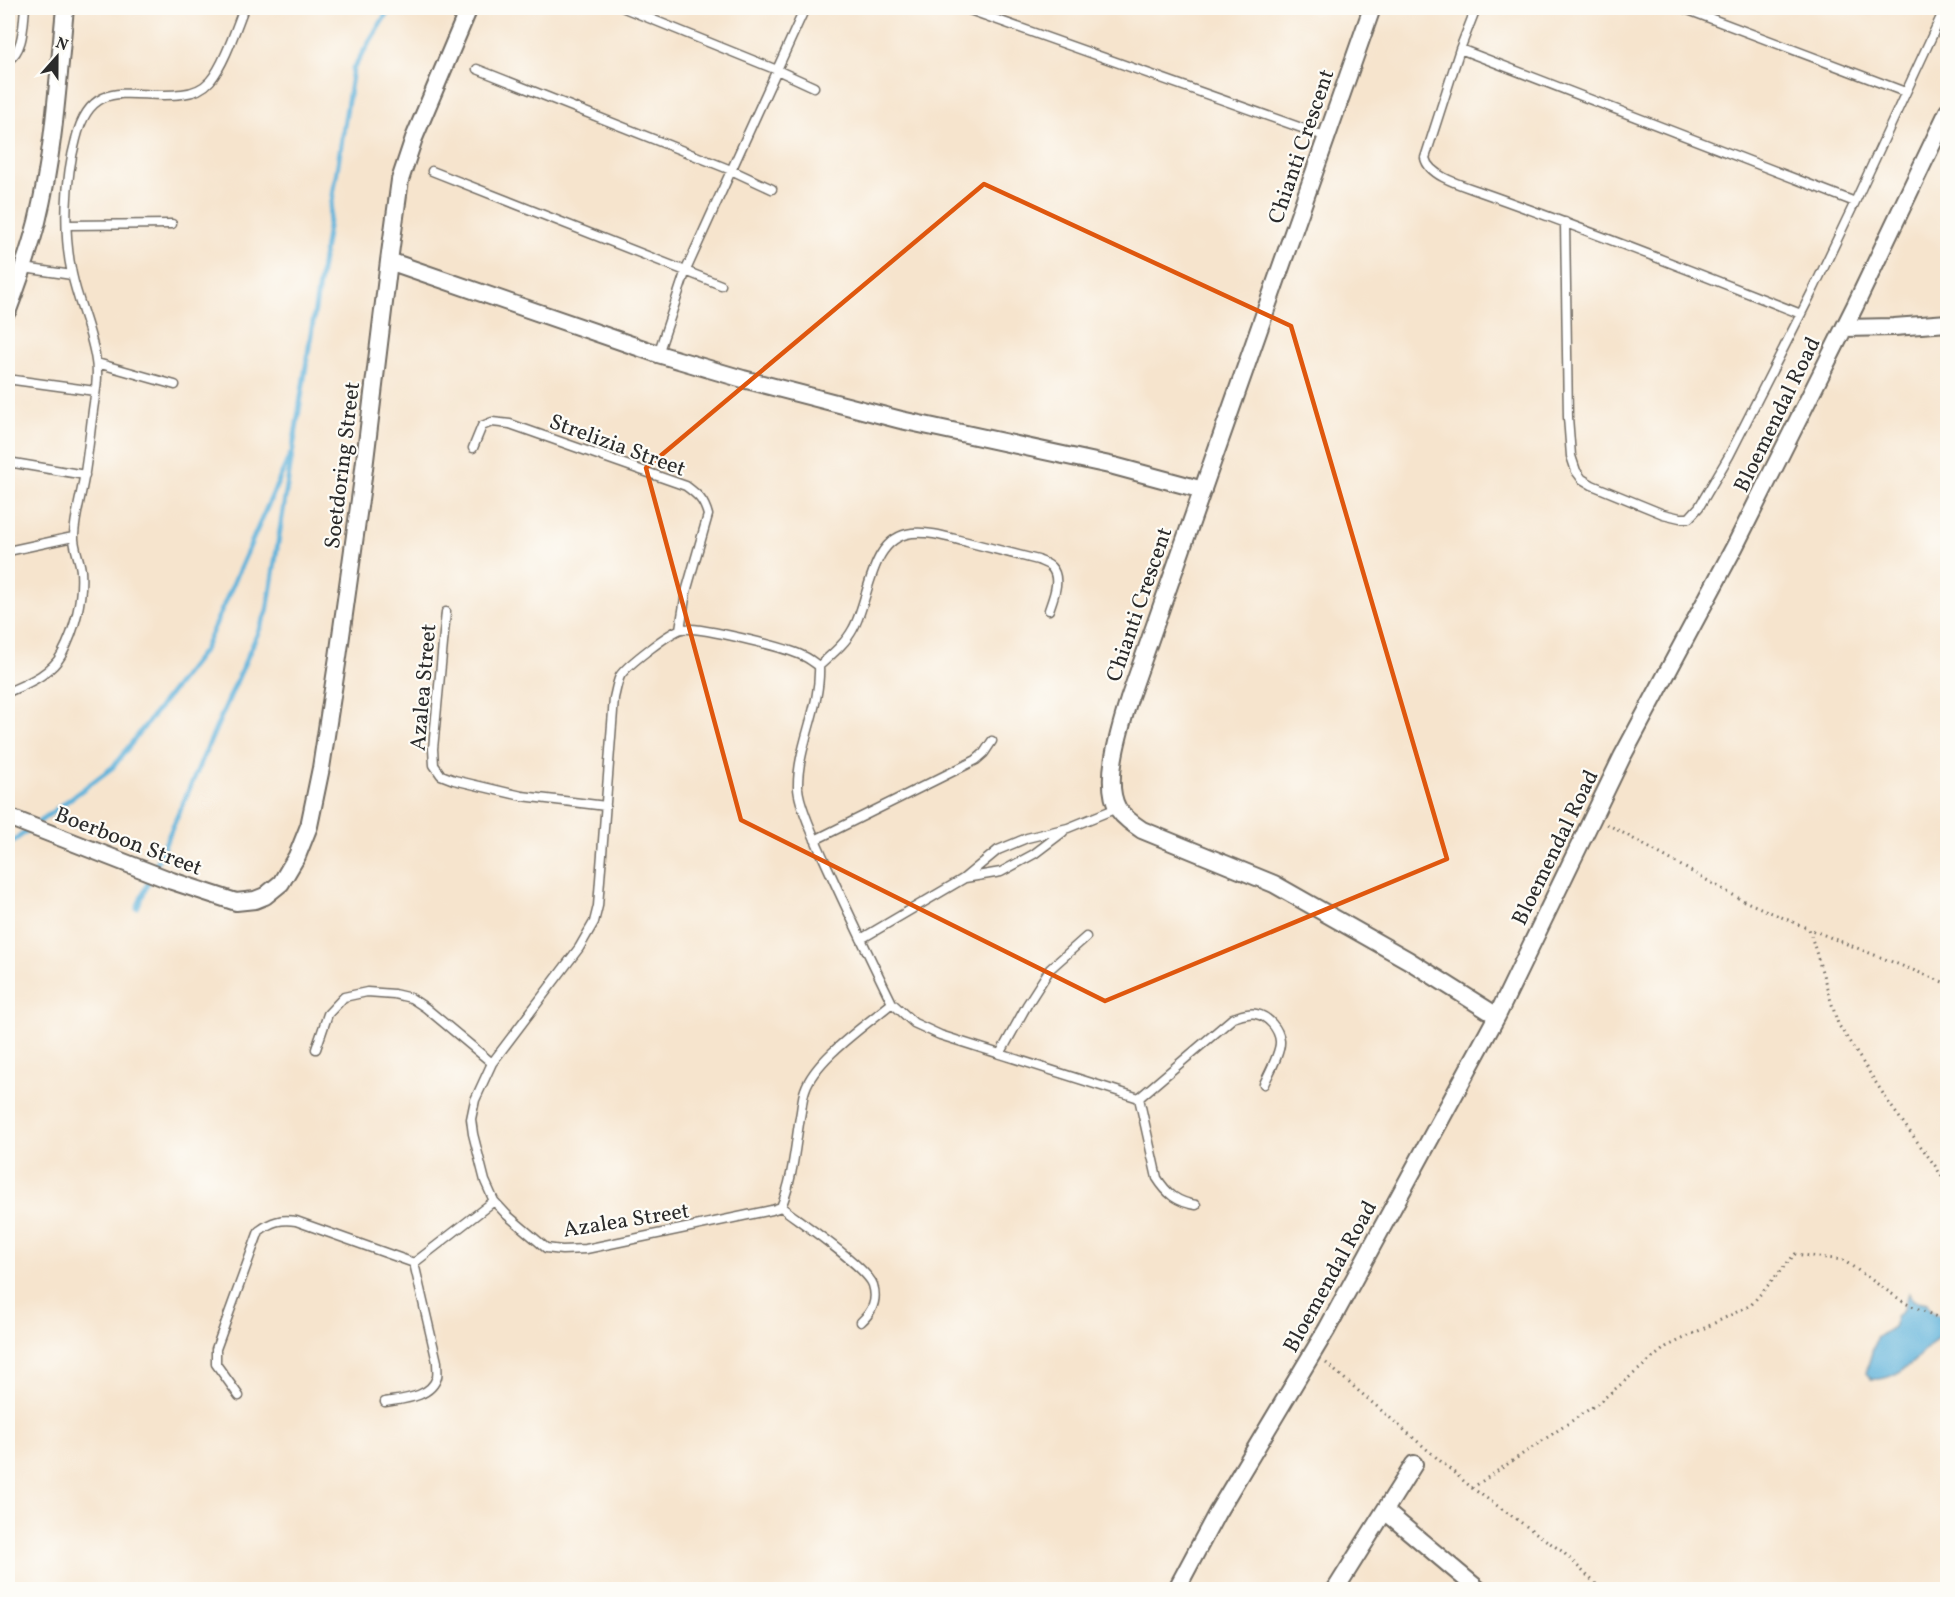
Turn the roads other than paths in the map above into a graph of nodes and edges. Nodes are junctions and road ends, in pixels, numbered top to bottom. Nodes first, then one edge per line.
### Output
1 (25, 8) edge
2 (65, 8) edge
3 (244, 8) edge
4 (469, 8) edge
5 (624, 8) edge
6 (805, 8) edge
7 (964, 8) edge
8 (1372, 8) edge
9 (1476, 8) edge
10 (1683, 8) edge
11 (1945, 8) edge
12 (1460, 49) junction
13 (8, 60) edge
14 (477, 69) dead end
15 (777, 70) junction
16 (814, 87) dead end
17 (1905, 92) junction
18 (1947, 111) edge
19 (1327, 138) junction
20 (731, 170) junction
21 (432, 171) dead end
22 (772, 189) dead end
23 (1855, 202) junction
24 (1565, 222) junction
25 (172, 224) dead end
26 (68, 225) junction
27 (389, 261) junction
28 (24, 268) junction
29 (686, 270) junction
30 (72, 275) junction
31 (721, 285) dead end
32 (8, 310) edge
33 (1801, 314) junction
34 (1947, 323) edge
35 (1844, 328) junction
36 (658, 354) junction
37 (97, 363) junction
38 (14, 380) dead end
39 (176, 385) dead end
40 (95, 391) junction
41 (473, 448) dead end
42 (8, 462) edge
43 (85, 475) junction
44 (1203, 490) junction
45 (74, 537) junction
46 (8, 551) edge
47 (1049, 610) dead end
48 (446, 612) dead end
49 (680, 629) junction
50 (819, 666) junction
51 (8, 692) edge
52 (992, 741) dead end
53 (606, 806) junction
54 (1117, 808) junction
55 (8, 817) edge
56 (1068, 828) junction
57 (815, 840) junction
58 (963, 879) junction
59 (236, 902) joint
60 (1086, 937) dead end
61 (861, 939) junction
62 (892, 1004) junction
63 (1497, 1016) junction
64 (316, 1049) dead end
65 (1000, 1054) junction
66 (492, 1063) junction
67 (1264, 1084) dead end
68 (1139, 1098) junction
69 (494, 1201) junction
70 (1196, 1205) dead end
71 (781, 1207) junction
72 (414, 1263) junction
73 (861, 1322) dead end
74 (239, 1396) dead end
75 (385, 1402) dead end
76 (1414, 1464) dead end
77 (1385, 1511) junction
78 (1176, 1590) edge
79 (1335, 1590) edge
80 (1479, 1590) edge

1 - 13 lane
2 - 28 street
3 - 26 lane
4 - 27 street, Soetdoring Street
5 - 15 lane
6 - 15 lane
7 - 19 lane
8 - 19 street, Chianti Crescent
9 - 12 lane
10 - 17 lane
11 - 17 lane
12 - 23 lane
12 - 24 lane
14 - 20 lane
15 - 16 lane
15 - 20 lane
17 - 23 lane
18 - 35 street, Bloemendal Road
19 - 44 street, Chianti Crescent
20 - 22 lane
20 - 29 lane
21 - 29 lane
23 - 33 lane
24 - 33 lane
24 - 33 lane
25 - 26 lane
26 - 30 lane
27 - 36 street
27 - 59 street, Soetdoring Street
28 - 30 lane
28 - 32 street
29 - 31 lane
29 - 36 lane
30 - 37 lane
34 - 35 street
35 - 63 street, Bloemendal Road
36 - 44 street
37 - 39 lane
37 - 40 lane
38 - 40 lane
40 - 43 lane
41 - 49 lane, Strelizia Street
42 - 43 lane
43 - 45 lane
44 - 54 street, Chianti Crescent
45 - 46 lane
45 - 51 lane
47 - 50 lane
48 - 53 lane, Azalea Street
49 - 50 lane
49 - 53 lane, Azalea Street
50 - 57 lane
52 - 57 lane
53 - 66 lane, Azalea Street
54 - 56 lane
54 - 63 street
55 - 59 street, Boerboon Street
56 - 58 lane
56 - 58 lane
57 - 61 lane
58 - 61 lane
60 - 65 lane
61 - 62 lane
62 - 65 lane
62 - 71 lane
63 - 78 street, Bloemendal Road
64 - 66 lane
65 - 68 lane
66 - 69 lane, Azalea Street
67 - 68 lane
68 - 70 lane
69 - 71 lane, Azalea Street
69 - 72 lane
71 - 73 lane
72 - 74 lane
72 - 75 lane
76 - 77 street
77 - 79 street
77 - 80 street

